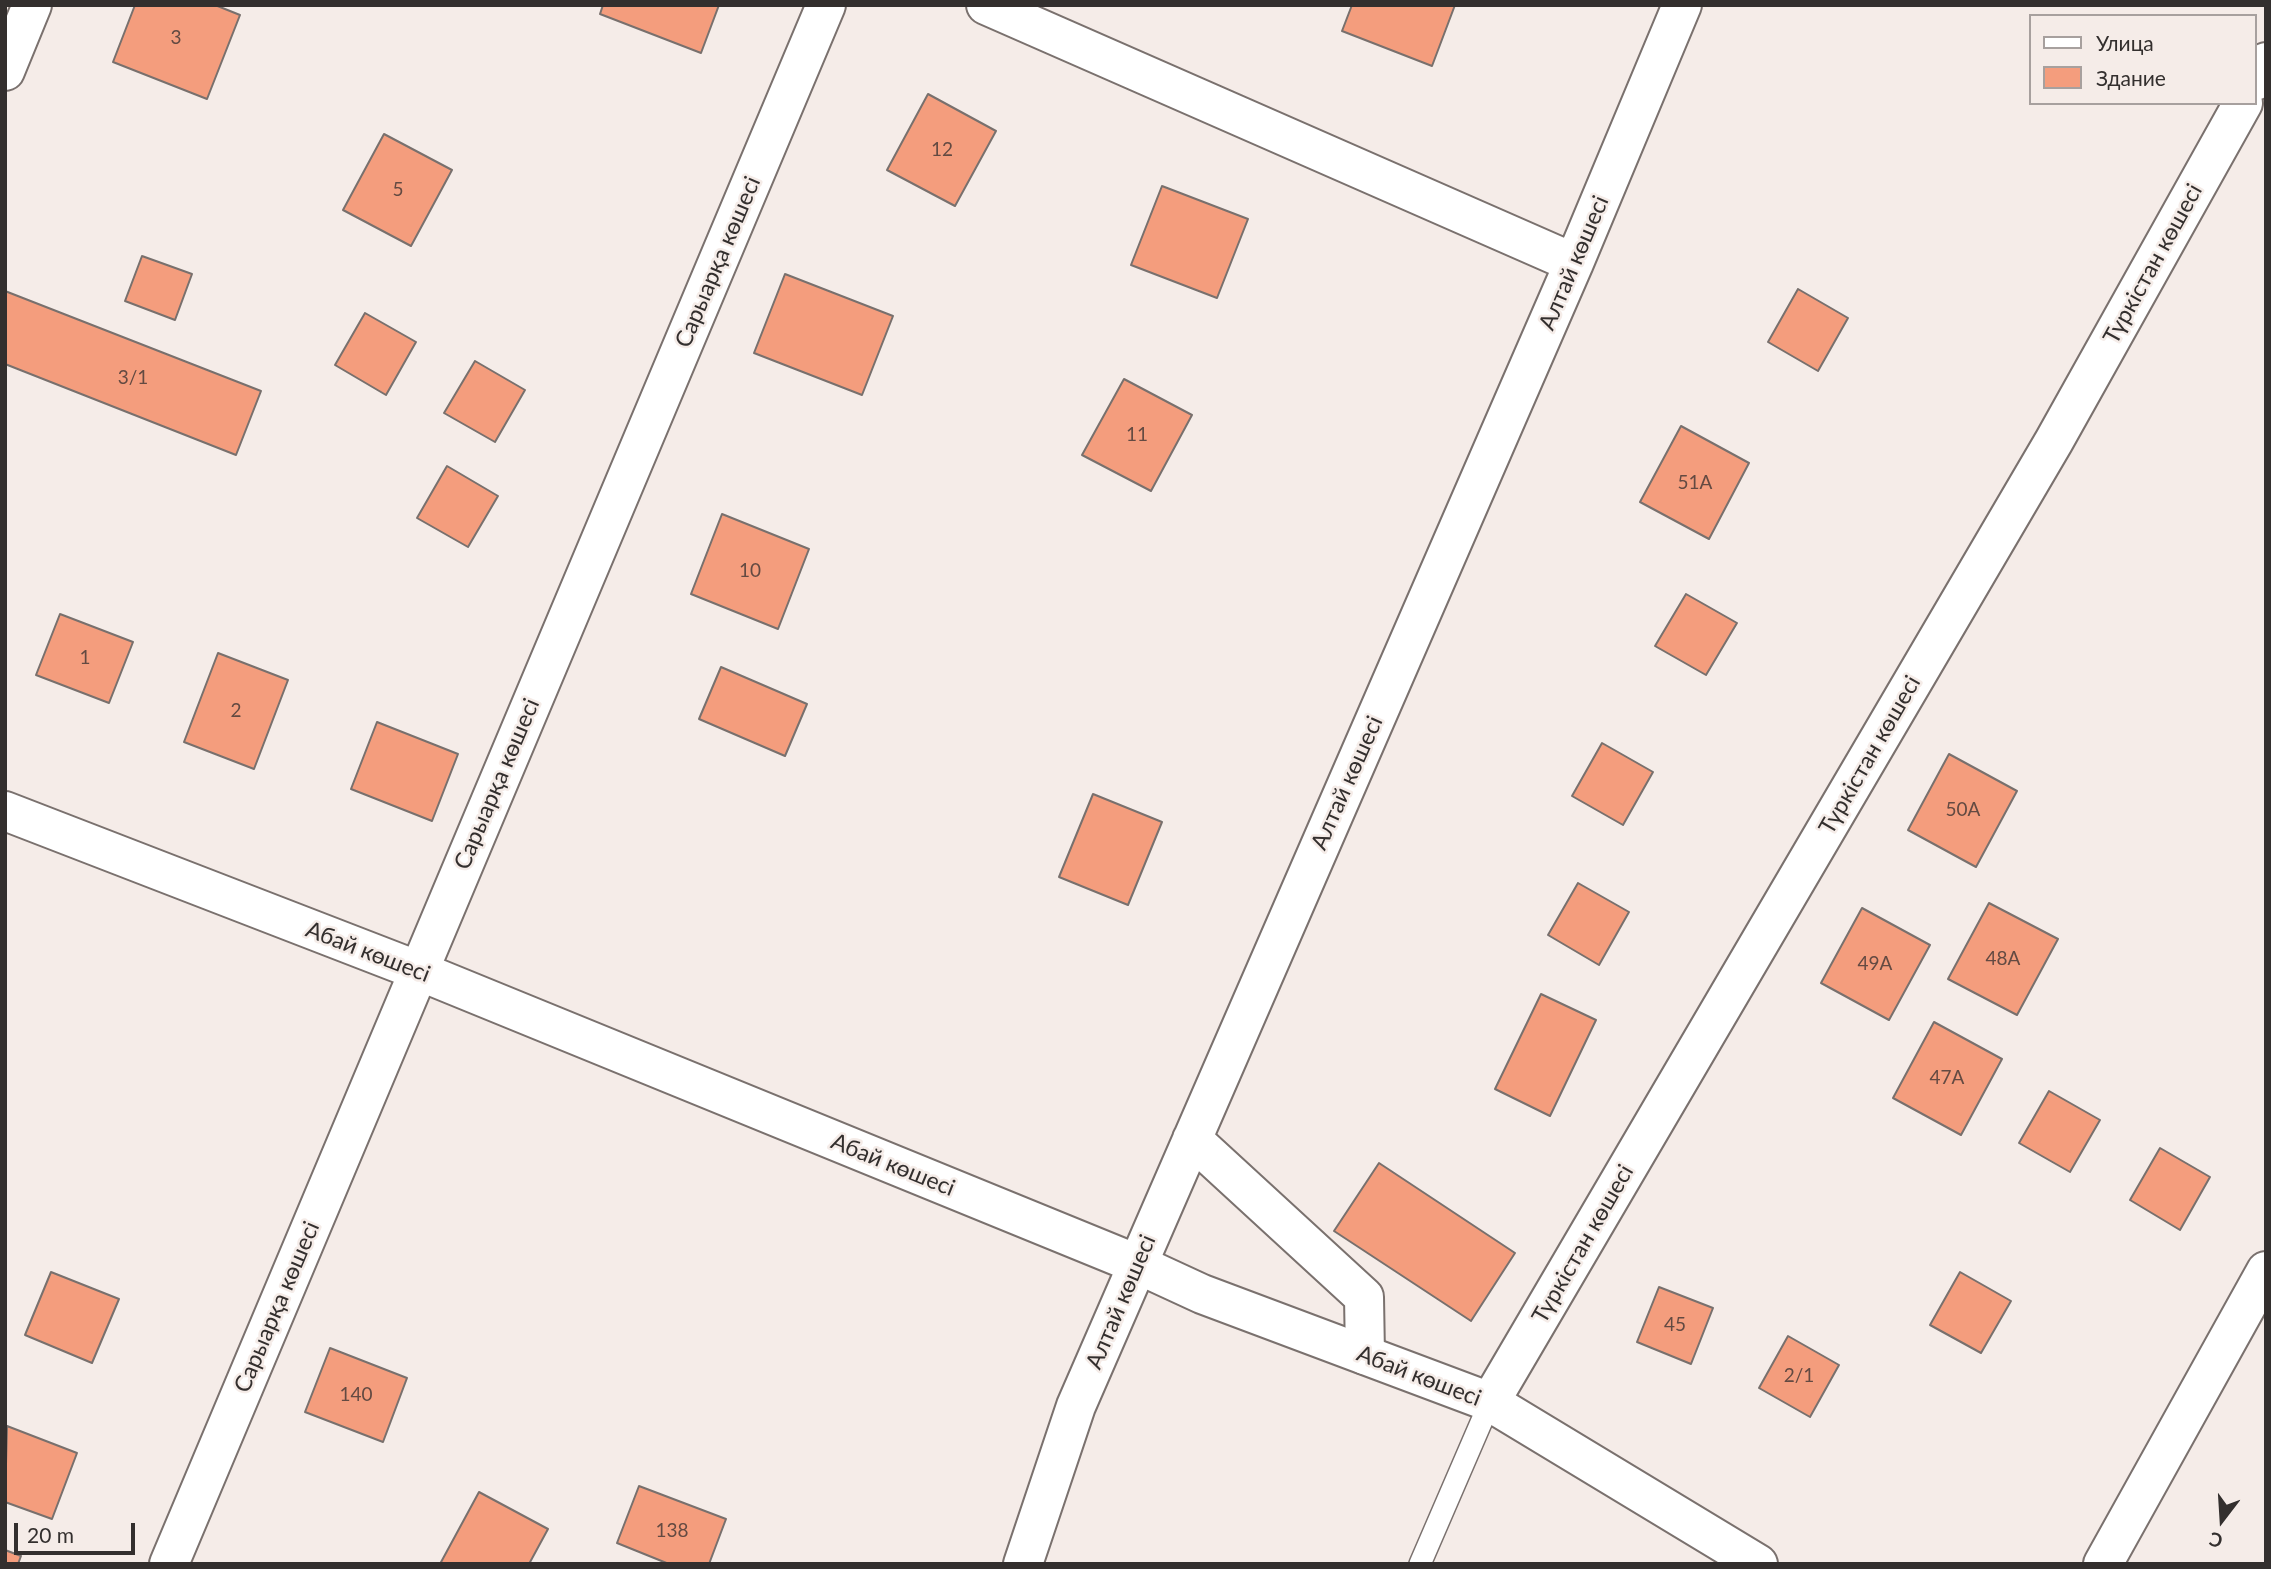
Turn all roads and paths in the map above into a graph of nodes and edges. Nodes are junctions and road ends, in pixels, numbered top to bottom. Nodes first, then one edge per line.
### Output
1 (32, 5) edge
2 (826, 5) edge
3 (986, 5) edge
4 (1682, 5) edge
5 (2266, 62) edge
6 (5, 71) edge
7 (2257, 78) edge
8 (2242, 105) edge
9 (1574, 263) junction
10 (5, 811) edge
11 (418, 971) junction
12 (1192, 1139) junction
13 (1137, 1264) junction
14 (2266, 1270) edge
15 (1365, 1355) junction
16 (1490, 1402) junction
17 (169, 1564) edge
18 (1023, 1564) edge
19 (1420, 1564) edge
20 (1758, 1564) edge
21 (2103, 1564) edge

1 - 6 street
2 - 11 street, Сарыарқа көшесі
3 - 9 street
4 - 9 street, Алтай көшесі
5 - 7 street
8 - 16 street, Түркістан көшесі
9 - 12 street, Алтай көшесі
10 - 11 street, Абай көшесі
11 - 13 street, Абай көшесі
11 - 17 street, Сарыарқа көшесі
12 - 13 street, Алтай көшесі
12 - 15 street
13 - 15 street, Абай көшесі
13 - 18 street, Алтай көшесі
14 - 21 street
15 - 16 street, Абай көшесі
16 - 19 lane
16 - 20 street, Абай көшесі

